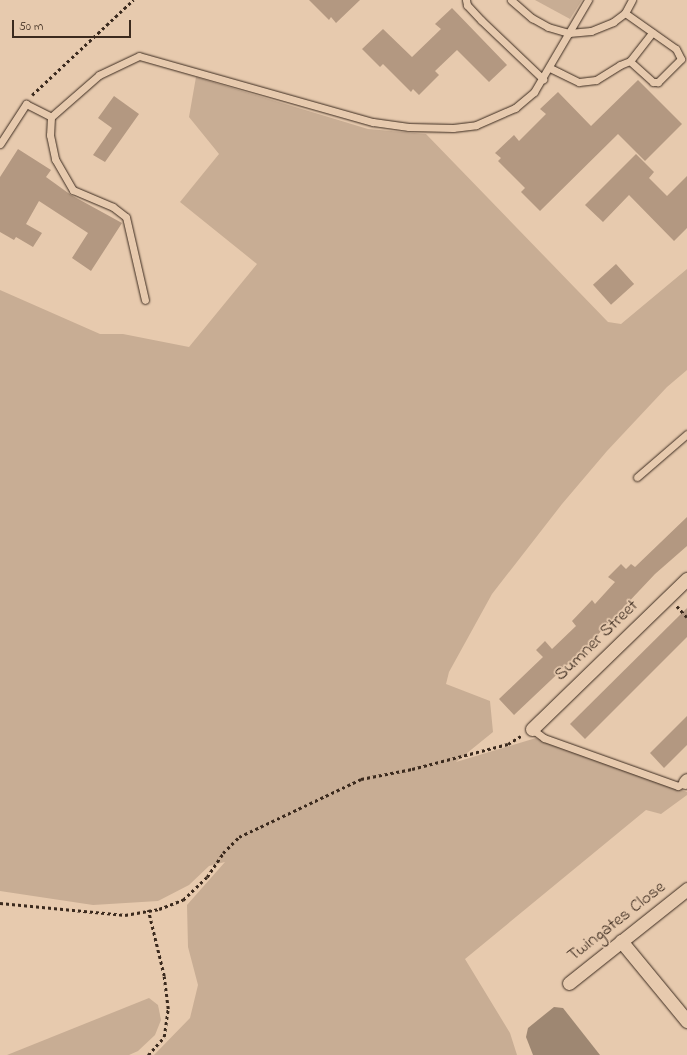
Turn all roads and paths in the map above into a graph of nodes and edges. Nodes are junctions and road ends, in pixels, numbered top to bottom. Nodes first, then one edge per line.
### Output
1 (133, 0) edge
2 (466, 0) edge
3 (511, 0) edge
4 (588, 0) edge
5 (632, 0) edge
6 (625, 13) junction
7 (569, 33) junction
8 (652, 33) junction
9 (630, 61) junction
10 (550, 68) junction
11 (543, 79) junction
12 (26, 104) junction
13 (51, 117) junction
14 (0, 144) edge
15 (145, 300) dead end
16 (687, 434) edge
17 (637, 477) dead end
18 (687, 579) edge
19 (532, 729) junction
20 (686, 781) edge
21 (687, 889) edge
22 (0, 903) edge
23 (148, 910) junction
24 (621, 941) junction
25 (569, 983) dead end
26 (687, 1021) edge
27 (148, 1055) edge

1 - 12 path
2 - 11 lane
3 - 7 lane
4 - 7 lane
5 - 6 lane
6 - 7 lane
6 - 8 lane
7 - 10 lane
8 - 9 lane
8 - 9 lane
9 - 10 lane
10 - 11 lane
11 - 13 lane
12 - 13 lane
12 - 14 lane
13 - 15 lane
16 - 17 lane
18 - 19 street, Sumner Street
19 - 20 lane
19 - 23 path
21 - 24 street, Twingates Close
22 - 23 path
23 - 27 path
24 - 25 street, Twingates Close
24 - 26 street

